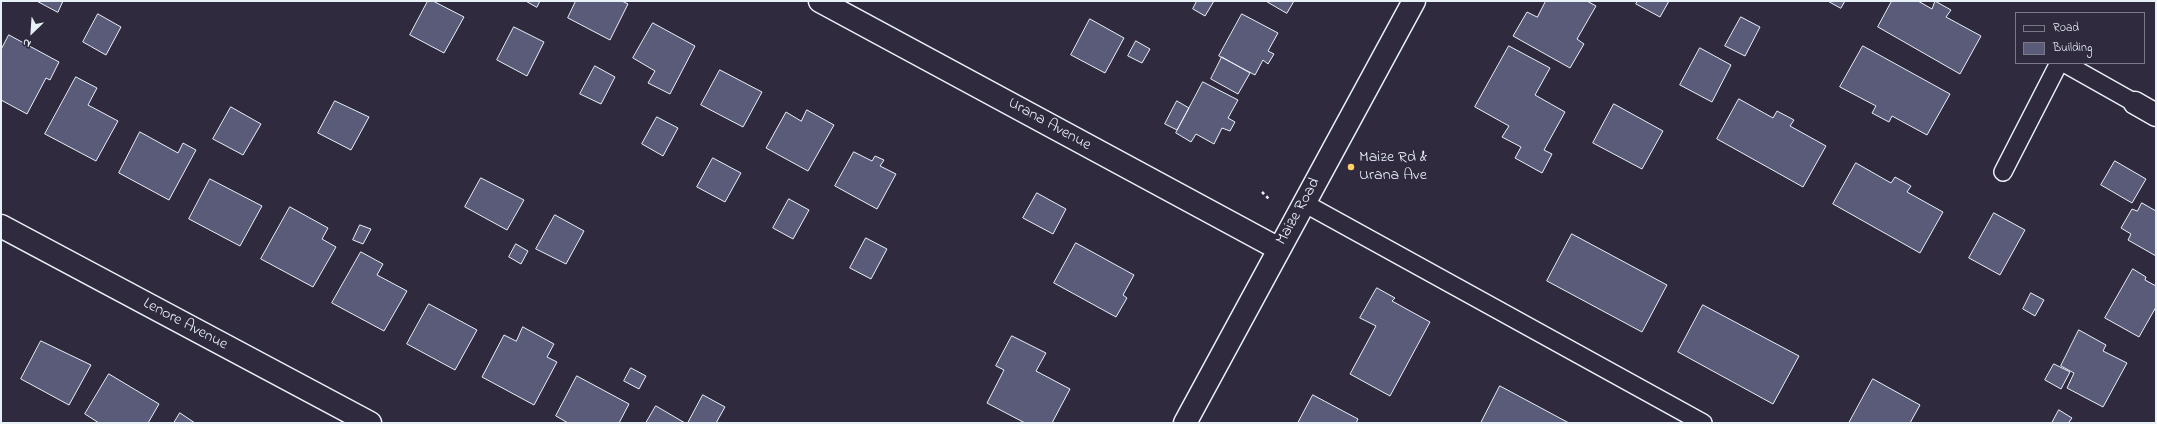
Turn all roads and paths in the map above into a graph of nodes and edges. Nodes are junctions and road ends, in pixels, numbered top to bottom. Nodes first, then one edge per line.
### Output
1 (820, 1) edge
2 (1414, 1) edge
3 (2058, 64) edge
4 (2066, 64) edge
5 (2135, 104) joint
6 (2156, 114) edge
7 (2003, 172) dead end
8 (1262, 192) dead end
9 (1269, 199) dead end
10 (1304, 203) junction
11 (1, 226) edge
12 (1279, 249) junction
13 (370, 423) edge
14 (1185, 423) edge
15 (1703, 423) edge

1 - 12 street, Urana Avenue
2 - 10 street, Maize Road
3 - 7 lane
4 - 5 lane
5 - 6 street
8 - 9 path
10 - 12 street, Maize Road
10 - 15 lane
11 - 13 street, Lenore Avenue
12 - 14 street, Maize Road

